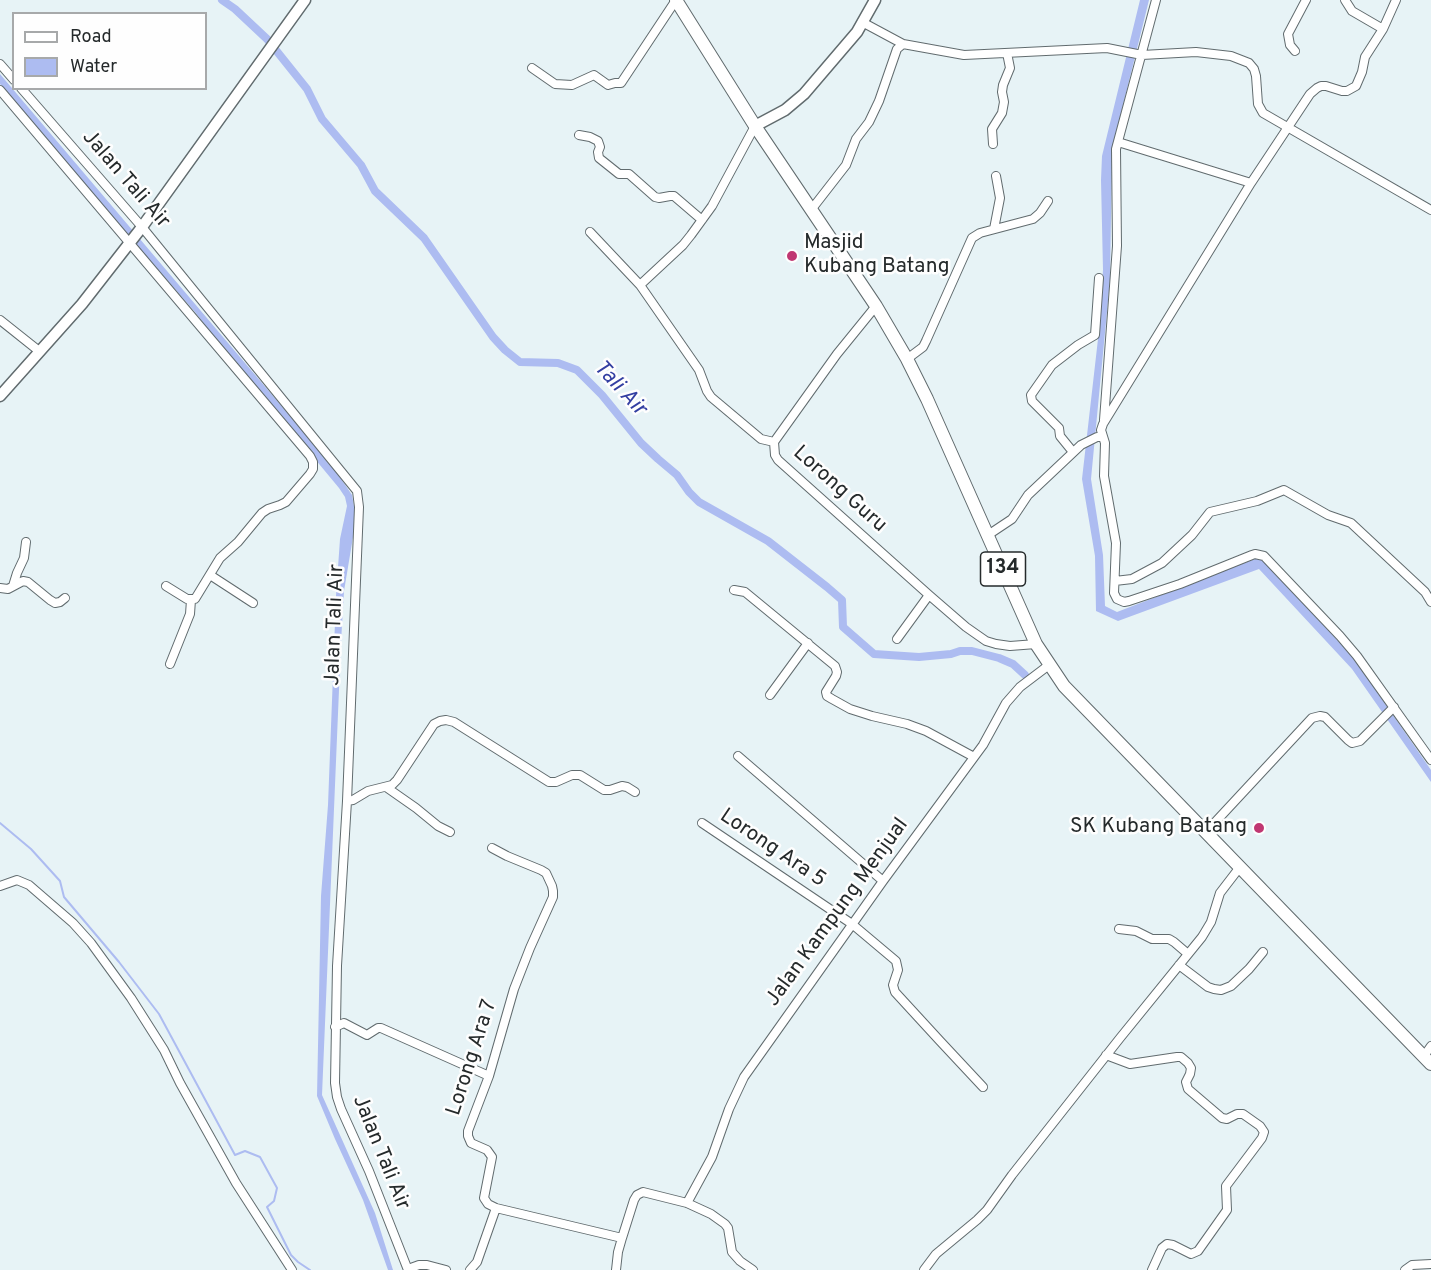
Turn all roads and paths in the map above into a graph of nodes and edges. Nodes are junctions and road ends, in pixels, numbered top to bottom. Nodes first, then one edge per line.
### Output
1 (305, 0) edge
2 (676, 0) edge
3 (875, 0) edge
4 (1156, 0) edge
5 (1306, 0) edge
6 (1345, 0) edge
7 (1396, 0) edge
8 (862, 22) junction
9 (1383, 29) junction
10 (903, 44) junction
11 (1295, 51) dead end
12 (1007, 53) junction
13 (1139, 55) junction
14 (0, 64) edge
15 (532, 68) dead end
16 (12, 78) edge
17 (0, 90) edge
18 (23, 90) edge
19 (755, 126) junction
20 (1288, 128) junction
21 (579, 135) dead end
22 (1118, 142) junction
23 (993, 144) dead end
24 (996, 177) dead end
25 (1251, 183) junction
26 (1048, 201) dead end
27 (811, 210) junction
28 (1431, 210) edge
29 (702, 220) junction
30 (141, 229) junction
31 (994, 230) junction
32 (590, 232) dead end
33 (129, 244) junction
34 (1099, 278) dead end
35 (639, 285) junction
36 (876, 306) junction
37 (0, 320) edge
38 (39, 351) junction
39 (907, 359) junction
40 (0, 396) edge
41 (1104, 422) junction
42 (1100, 437) junction
43 (774, 442) junction
44 (1073, 452) junction
45 (988, 535) junction
46 (26, 542) dead end
47 (210, 575) junction
48 (1115, 581) junction
49 (13, 586) junction
50 (166, 586) dead end
51 (0, 588) edge
52 (734, 591) dead end
53 (929, 595) junction
54 (65, 598) dead end
55 (191, 600) junction
56 (1431, 602) edge
57 (253, 603) dead end
58 (897, 639) dead end
59 (808, 644) junction
60 (1036, 644) junction
61 (170, 664) dead end
62 (1049, 665) junction
63 (770, 695) dead end
64 (1393, 709) junction
65 (738, 756) dead end
66 (974, 757) junction
67 (1431, 760) edge
68 (386, 787) junction
69 (635, 792) dead end
70 (347, 801) junction
71 (702, 823) dead end
72 (450, 832) dead end
73 (1206, 832) junction
74 (492, 848) dead end
75 (1240, 867) junction
76 (882, 881) junction
77 (0, 886) edge
78 (852, 924) junction
79 (1119, 929) dead end
80 (1263, 952) dead end
81 (1188, 954) junction
82 (1179, 965) junction
83 (335, 1027) junction
84 (1428, 1055) edge
85 (1106, 1056) junction
86 (489, 1076) junction
87 (983, 1087) dead end
88 (687, 1203) junction
89 (496, 1208) junction
90 (622, 1238) junction
91 (1431, 1264) edge
92 (292, 1270) edge
93 (408, 1270) edge
94 (446, 1270) edge
95 (470, 1270) edge
96 (616, 1270) edge
97 (753, 1270) edge
98 (924, 1270) edge
99 (1152, 1270) edge
100 (1405, 1270) edge

1 - 30 street
2 - 15 street
2 - 19 main road, 134
3 - 8 street
4 - 13 street
5 - 11 street
6 - 9 street
7 - 9 street
8 - 10 street
8 - 19 street
9 - 20 street
10 - 12 street
10 - 27 street
12 - 13 street
12 - 23 street
13 - 20 street
13 - 22 street
14 - 16 street
17 - 33 street, Jalan Tali Air
18 - 30 street, Jalan Tali Air
19 - 27 main road, 134
19 - 29 street
20 - 25 street
20 - 28 street
21 - 29 street
22 - 25 street
22 - 41 street
24 - 31 street
25 - 41 street
26 - 31 street
27 - 36 main road, 134
29 - 35 street
30 - 33 street
30 - 70 street, Jalan Tali Air
31 - 39 street
32 - 35 street, Lorong Guru
33 - 38 street
33 - 47 street, Jalan Tali Air
34 - 44 street
35 - 43 street, Lorong Guru
36 - 39 main road, 134
36 - 43 street
37 - 38 street
38 - 40 street
39 - 45 main road, 134
41 - 42 street
42 - 44 street
42 - 48 street
43 - 53 street, Lorong Guru
44 - 45 street
45 - 60 main road, 134
46 - 49 street
47 - 55 street
47 - 57 street
48 - 56 street
48 - 64 street
49 - 51 street
49 - 54 street
50 - 55 street
52 - 59 street
53 - 58 street
53 - 60 street, Lorong Guru
55 - 61 street
59 - 63 street
59 - 66 street
60 - 62 main road, 134
62 - 66 street, Jalan Kampung Menjual
62 - 73 main road, 134
64 - 67 street
64 - 73 street
65 - 76 street
66 - 76 street, Jalan Kampung Menjual
68 - 69 street
68 - 70 street
68 - 72 street
70 - 83 street, Jalan Tali Air
71 - 78 street, Lorong Ara 5
73 - 75 main road, 134
74 - 86 street, Lorong Ara 7
75 - 81 street
75 - 84 main road, 134
76 - 78 street, Jalan Kampung Menjual
77 - 92 street
78 - 87 street, Lorong Ara 5
78 - 88 street, Jalan Kampung Menjual
79 - 81 street
80 - 82 street
81 - 82 street
82 - 85 street
83 - 86 street
83 - 93 street, Jalan Tali Air
85 - 98 street
85 - 99 street
86 - 89 street, Lorong Ara 7
88 - 90 street
88 - 97 street
89 - 90 street
89 - 95 street
90 - 96 street
91 - 100 street
93 - 94 street

